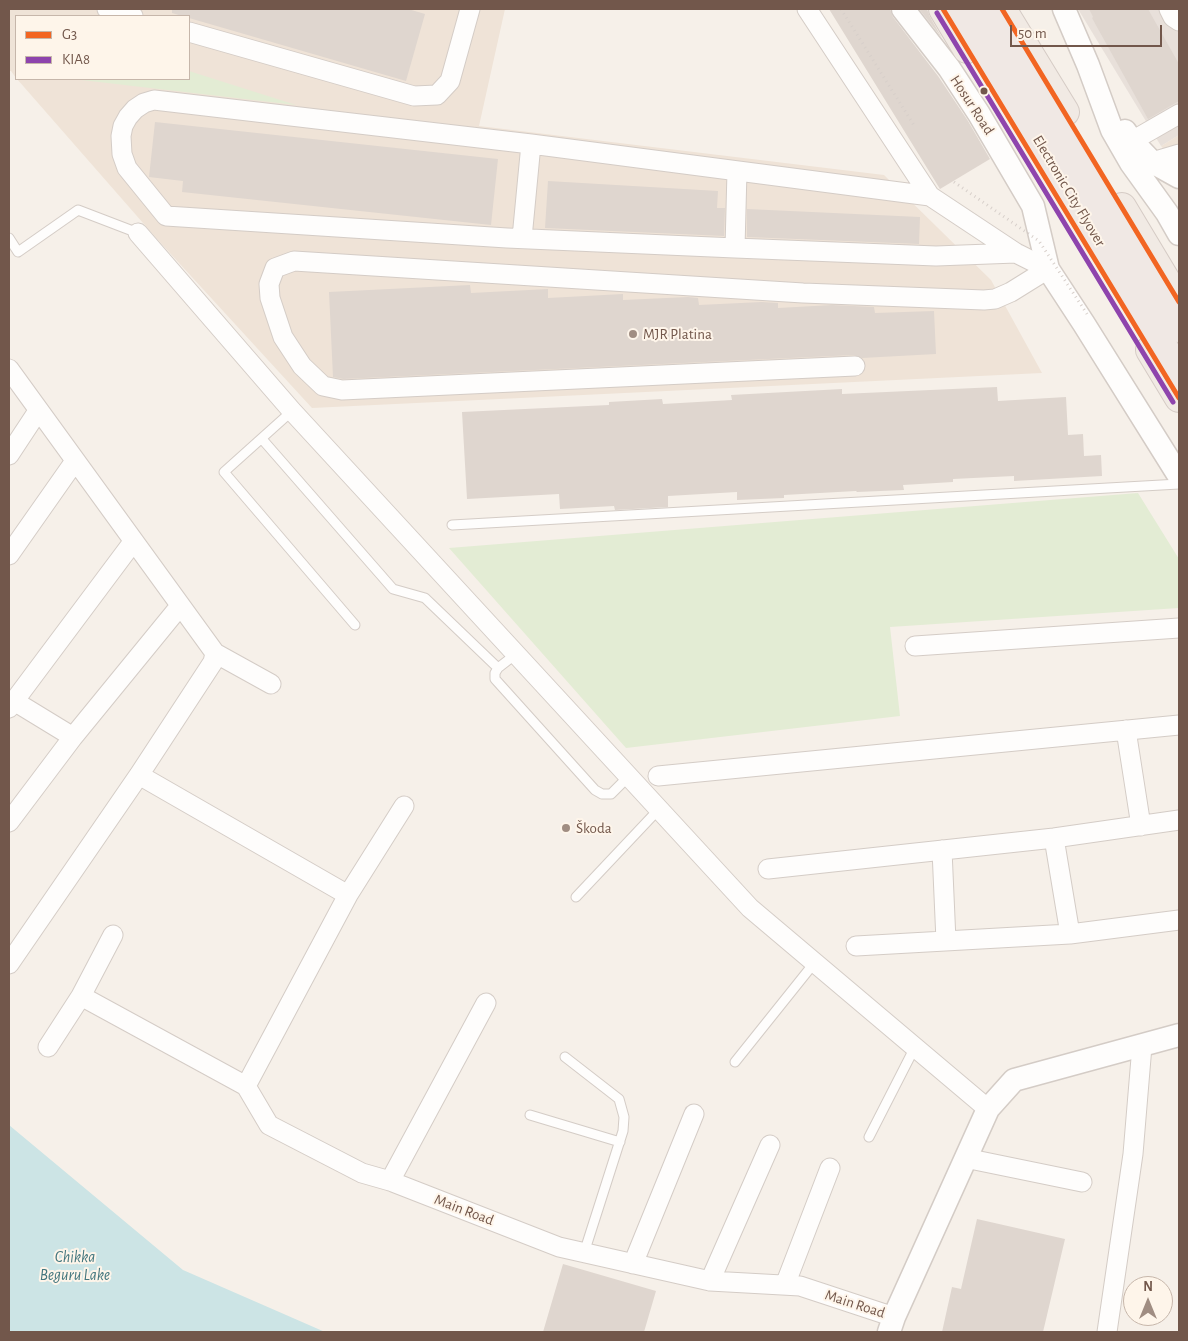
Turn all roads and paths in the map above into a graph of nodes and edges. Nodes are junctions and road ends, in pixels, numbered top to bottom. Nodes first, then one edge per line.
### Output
1 (106, 9) edge
2 (470, 9) edge
3 (807, 9) edge
4 (841, 9) edge
5 (903, 9) edge
6 (943, 9) edge
7 (959, 9) edge
8 (986, 9) edge
9 (1002, 9) edge
10 (1064, 9) edge
11 (1169, 9) edge
12 (129, 15) edge
13 (1179, 21) edge
14 (190, 32) edge
15 (1098, 91) junction
16 (1179, 114) edge
17 (915, 127) dead end
18 (1132, 141) junction
19 (531, 144) junction
20 (1179, 154) edge
21 (1152, 162) junction
22 (737, 171) junction
23 (1179, 177) edge
24 (954, 182) dead end
25 (930, 196) junction
26 (1176, 223) edge
27 (138, 233) joint
28 (1140, 236) junction
29 (9, 238) edge
30 (522, 238) junction
31 (735, 248) junction
32 (1016, 253) junction
33 (1096, 260) junction
34 (1048, 269) junction
35 (1179, 302) edge
36 (1087, 314) dead end
37 (1179, 328) edge
38 (855, 366) dead end
39 (9, 369) edge
40 (1179, 373) edge
41 (1179, 398) edge
42 (38, 411) junction
43 (292, 411) junction
44 (262, 439) junction
45 (9, 455) edge
46 (75, 461) junction
47 (1179, 476) edge
48 (1179, 484) edge
49 (452, 525) dead end
50 (133, 542) junction
51 (9, 555) edge
52 (180, 606) junction
53 (355, 624) dead end
54 (1179, 628) edge
55 (915, 646) dead end
56 (215, 653) junction
57 (516, 654) junction
58 (498, 668) junction
59 (271, 684) dead end
60 (11, 704) edge
61 (1179, 725) edge
62 (1126, 730) junction
63 (72, 737) junction
64 (139, 774) junction
65 (629, 776) junction
66 (658, 776) dead end
67 (404, 806) dead end
68 (659, 809) junction
69 (1179, 820) edge
70 (9, 822) edge
71 (1141, 826) junction
72 (1054, 838) junction
73 (942, 850) junction
74 (768, 869) dead end
75 (348, 894) junction
76 (576, 897) dead end
77 (1179, 920) edge
78 (1070, 934) junction
79 (113, 935) dead end
80 (946, 941) junction
81 (856, 946) dead end
82 (815, 962) junction
83 (9, 964) edge
84 (81, 996) junction
85 (486, 1003) dead end
86 (1179, 1035) edge
87 (48, 1046) dead end
88 (1142, 1046) junction
89 (915, 1047) junction
90 (565, 1057) dead end
91 (735, 1062) dead end
92 (246, 1086) junction
93 (988, 1109) junction
94 (694, 1114) dead end
95 (530, 1115) dead end
96 (870, 1136) dead end
97 (620, 1142) junction
98 (770, 1145) dead end
99 (965, 1158) junction
100 (830, 1168) dead end
101 (390, 1181) junction
102 (1082, 1182) dead end
103 (584, 1253) junction
104 (633, 1264) junction
105 (710, 1281) junction
106 (785, 1285) junction
107 (891, 1325) edge
108 (1107, 1332) edge

1 - 12 street
2 - 14 street
3 - 25 street
4 - 17 path
5 - 34 street, Hosur Road
6 - 33 highway, Hosur Road
7 - 40 highway, Electronic City Flyover, bridge
8 - 37 highway, Electronic City Flyover, bridge
9 - 28 highway
10 - 15 street
11 - 13 street
15 - 18 street
15 - 26 street
16 - 18 street
18 - 21 street
19 - 22 street
19 - 30 street
19 - 30 street
20 - 21 street
21 - 23 street
22 - 25 street
22 - 31 street
24 - 36 path, bridge
25 - 32 street
26 - 28 street
27 - 29 lane
27 - 43 street
28 - 33 street
28 - 35 highway
30 - 31 street
31 - 32 street
32 - 34 street
33 - 41 highway, Hosur Road
34 - 38 street
34 - 47 street, Hosur Road
39 - 42 street
42 - 45 street
42 - 46 street
43 - 44 lane
43 - 57 street
44 - 53 lane
44 - 58 lane
46 - 50 street
46 - 51 street
48 - 49 lane
50 - 52 street
50 - 60 street
52 - 56 street
52 - 63 street
54 - 55 street
56 - 59 street
56 - 64 street
57 - 58 lane
57 - 65 street
58 - 65 lane
60 - 63 street
61 - 62 street
62 - 66 street
62 - 71 street
63 - 70 street
64 - 75 street
64 - 83 street
65 - 68 street
67 - 75 street
68 - 76 lane
68 - 82 street
69 - 71 street
71 - 72 street
72 - 73 street
72 - 78 street
73 - 74 street
73 - 80 street
75 - 92 street
77 - 78 street
78 - 80 street
79 - 84 street
80 - 81 street
82 - 89 street
82 - 91 lane
84 - 87 street
84 - 92 street
85 - 101 street
86 - 88 street
88 - 93 street
88 - 108 street
89 - 93 street
89 - 96 lane
90 - 97 lane
92 - 101 street, Main Road
93 - 99 street
94 - 104 street
95 - 97 lane
97 - 103 lane
98 - 105 street
99 - 102 street
99 - 107 street
100 - 106 street
101 - 103 street, Main Road
103 - 104 street, Main Road
104 - 105 street, Main Road
105 - 106 street, Main Road
106 - 107 street, Main Road

